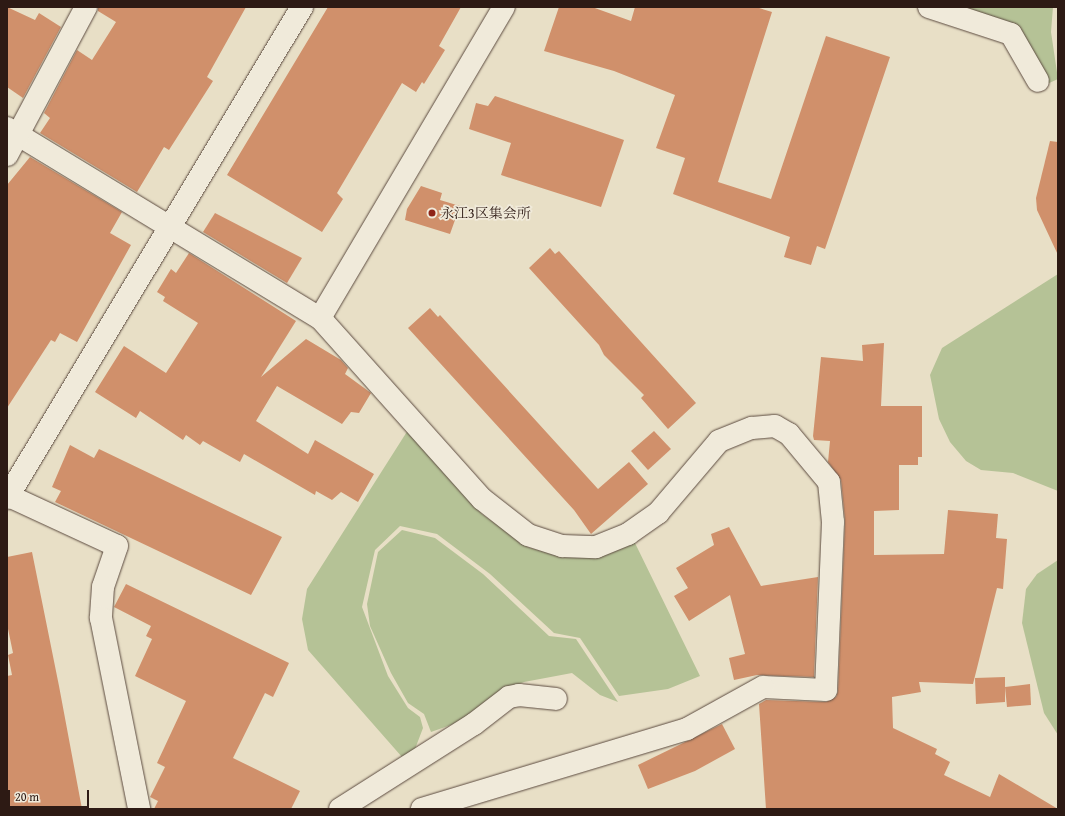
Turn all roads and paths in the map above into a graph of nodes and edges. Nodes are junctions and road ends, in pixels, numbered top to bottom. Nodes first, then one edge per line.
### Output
1 (86, 7) edge
2 (302, 7) edge
3 (504, 7) edge
4 (929, 7) edge
5 (1038, 81) dead end
6 (13, 131) edge
7 (7, 156) edge
8 (171, 226) junction
9 (320, 318) junction
10 (8, 497) edge
11 (556, 699) dead end
12 (139, 809) edge
13 (340, 809) edge
14 (422, 809) edge

1 - 6 street
2 - 8 street
3 - 9 street
4 - 5 street
6 - 7 street
6 - 8 street
8 - 9 street
8 - 10 street
9 - 14 street
10 - 12 street
11 - 13 street

